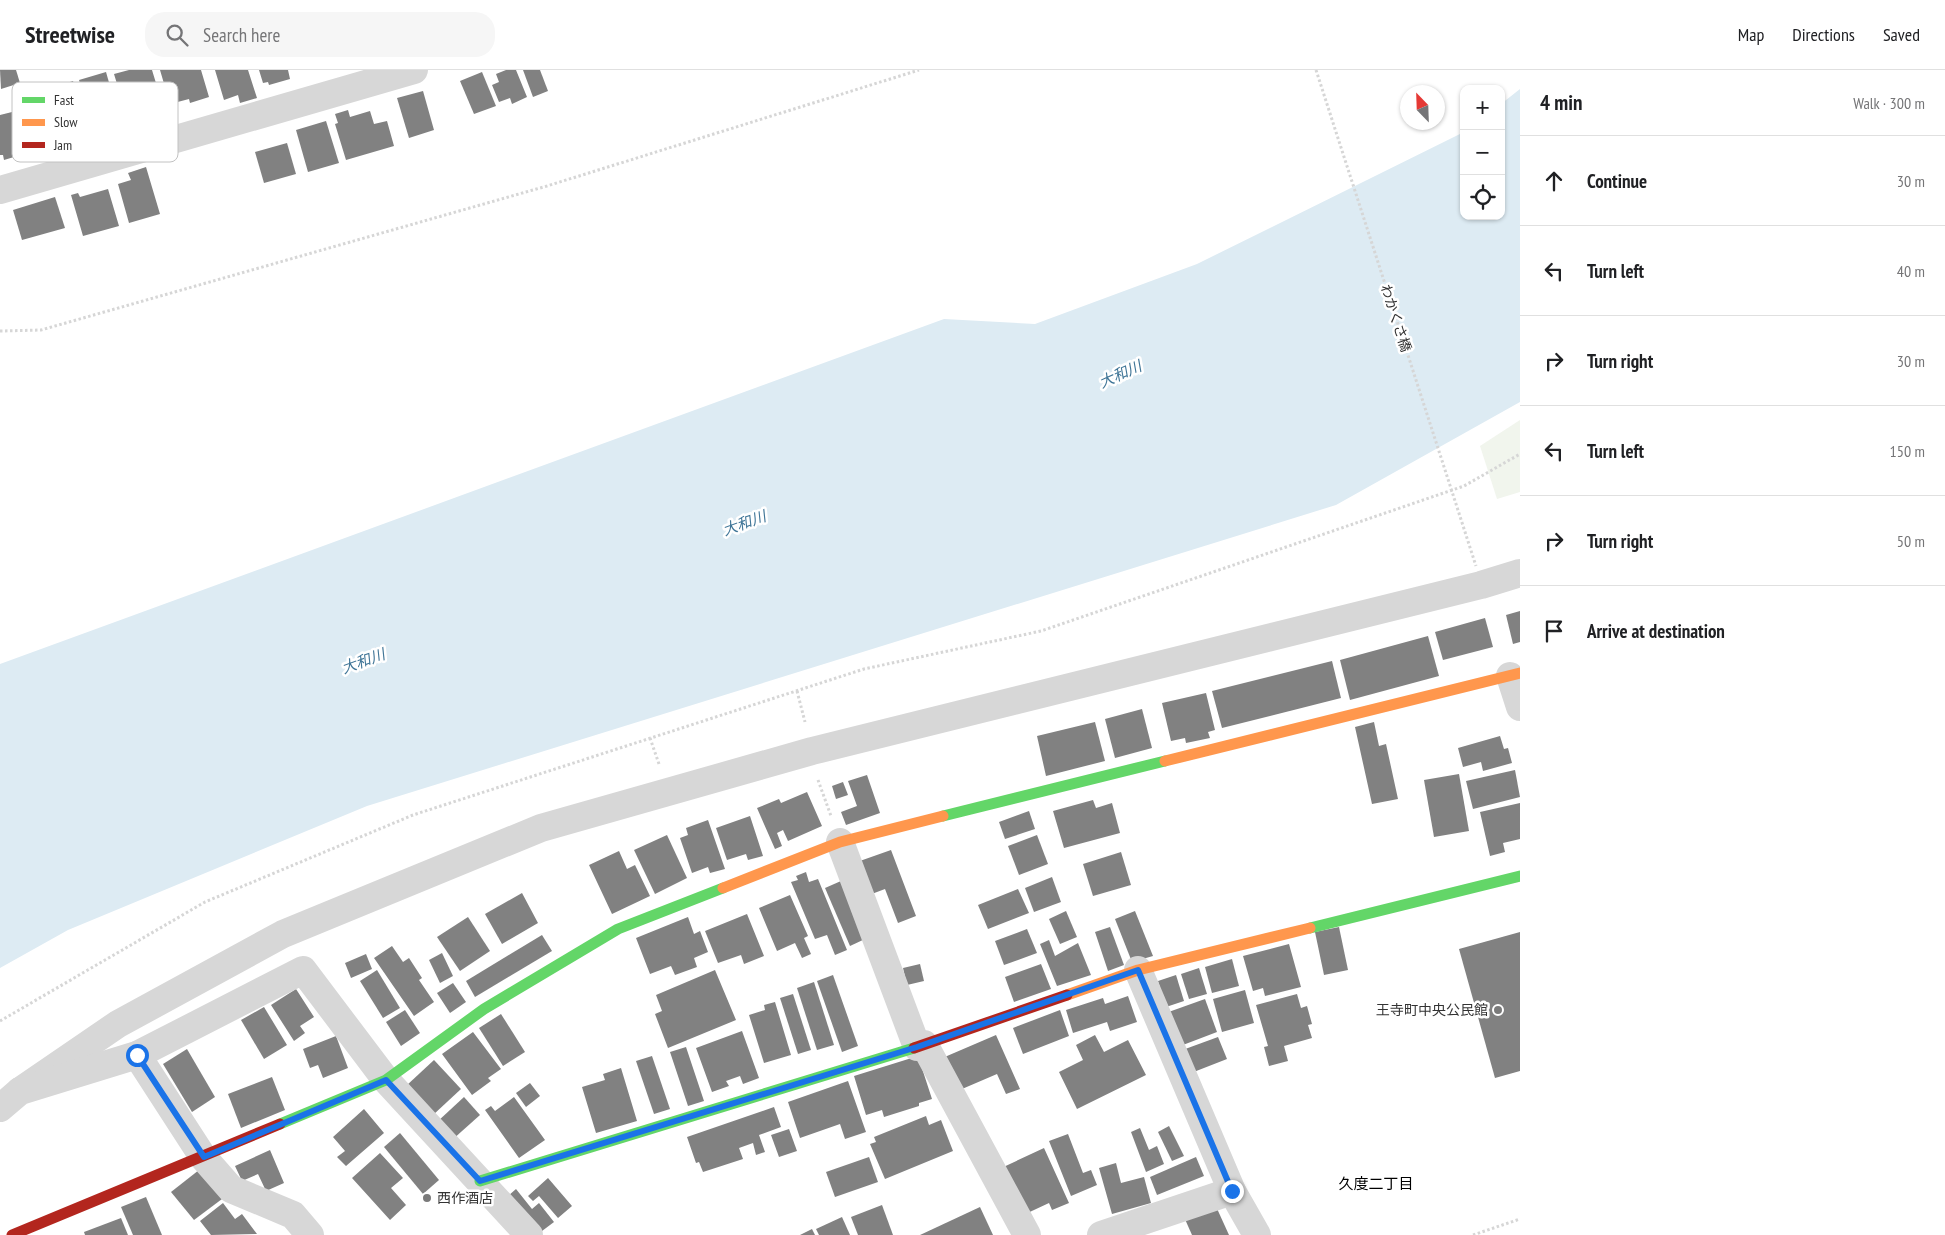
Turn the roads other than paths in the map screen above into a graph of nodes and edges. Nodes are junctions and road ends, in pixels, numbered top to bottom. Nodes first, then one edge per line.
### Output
1 (414, 70) edge
2 (178, 138) edge
3 (97, 162) edge
4 (0, 190) edge
5 (1520, 572) edge
6 (1515, 674) edge
7 (1520, 707) edge
8 (840, 842) junction
9 (1520, 876) edge
10 (1138, 970) junction
11 (921, 1045) junction
12 (137, 1055) junction
13 (386, 1080) junction
14 (10, 1099) edge
15 (204, 1157) junction
16 (480, 1181) junction
17 (1232, 1191) junction
18 (12, 1235) edge
19 (310, 1235) edge
20 (529, 1235) edge
21 (1027, 1235) edge
22 (1102, 1235) edge
23 (1257, 1235) edge

1 - 2 street
3 - 4 street
5 - 14 street
6 - 7 street
6 - 8 street
8 - 11 street
8 - 13 street
9 - 10 street
10 - 11 street
10 - 17 street
11 - 16 street
11 - 21 street
12 - 13 street
12 - 14 street
12 - 15 street
13 - 15 street
13 - 16 street
15 - 18 street
15 - 19 street
16 - 20 street
17 - 22 street
17 - 23 street

